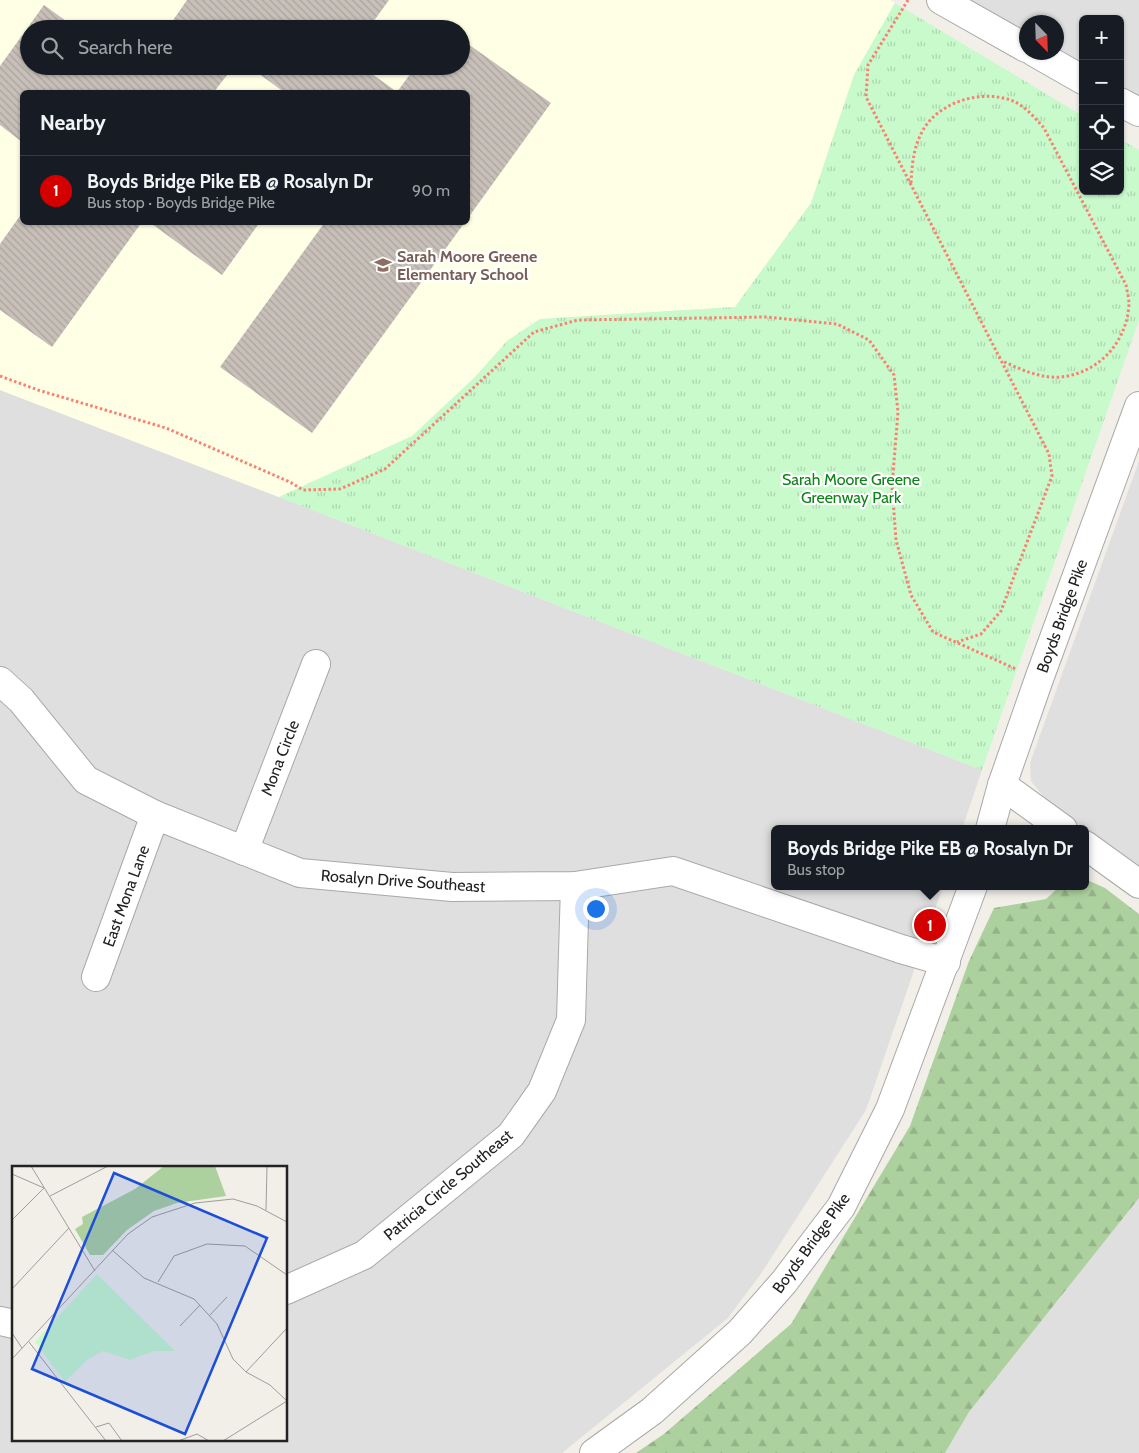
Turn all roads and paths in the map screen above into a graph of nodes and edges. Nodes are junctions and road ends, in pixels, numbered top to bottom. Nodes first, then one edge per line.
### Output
1 (908, 0) edge
2 (941, 0) edge
3 (1019, 44) edge
4 (1048, 60) edge
5 (1079, 78) edge
6 (1124, 104) edge
7 (1139, 112) edge
8 (911, 184) junction
9 (1001, 361) junction
10 (0, 376) edge
11 (1139, 406) edge
12 (957, 642) junction
13 (316, 664) dead end
14 (1039, 679) junction
15 (0, 681) edge
16 (1002, 784) junction
17 (155, 815) junction
18 (991, 825) edge
19 (1058, 825) edge
20 (1089, 848) edge
21 (244, 850) junction
22 (1139, 884) edge
23 (575, 886) junction
24 (972, 890) edge
25 (946, 962) junction
26 (96, 976) dead end
27 (288, 1289) edge
28 (594, 1453) edge

1 - 8 path
2 - 3 street
4 - 5 street
6 - 7 street
8 - 9 path
8 - 9 path
9 - 12 path
10 - 12 path
11 - 14 street, Boyds Bridge Pike
12 - 14 path
13 - 21 street, Mona Circle
14 - 16 street, Boyds Bridge Pike
15 - 17 street, Rosalyn Drive Southeast
16 - 18 street, Boyds Bridge Pike
16 - 19 street
17 - 21 street, Rosalyn Drive Southeast
17 - 26 street, East Mona Lane
20 - 22 street
21 - 23 street, Rosalyn Drive Southeast
23 - 25 street, Rosalyn Drive Southeast
23 - 27 street, Patricia Circle Southeast
24 - 25 street, Boyds Bridge Pike
25 - 28 street, Boyds Bridge Pike

